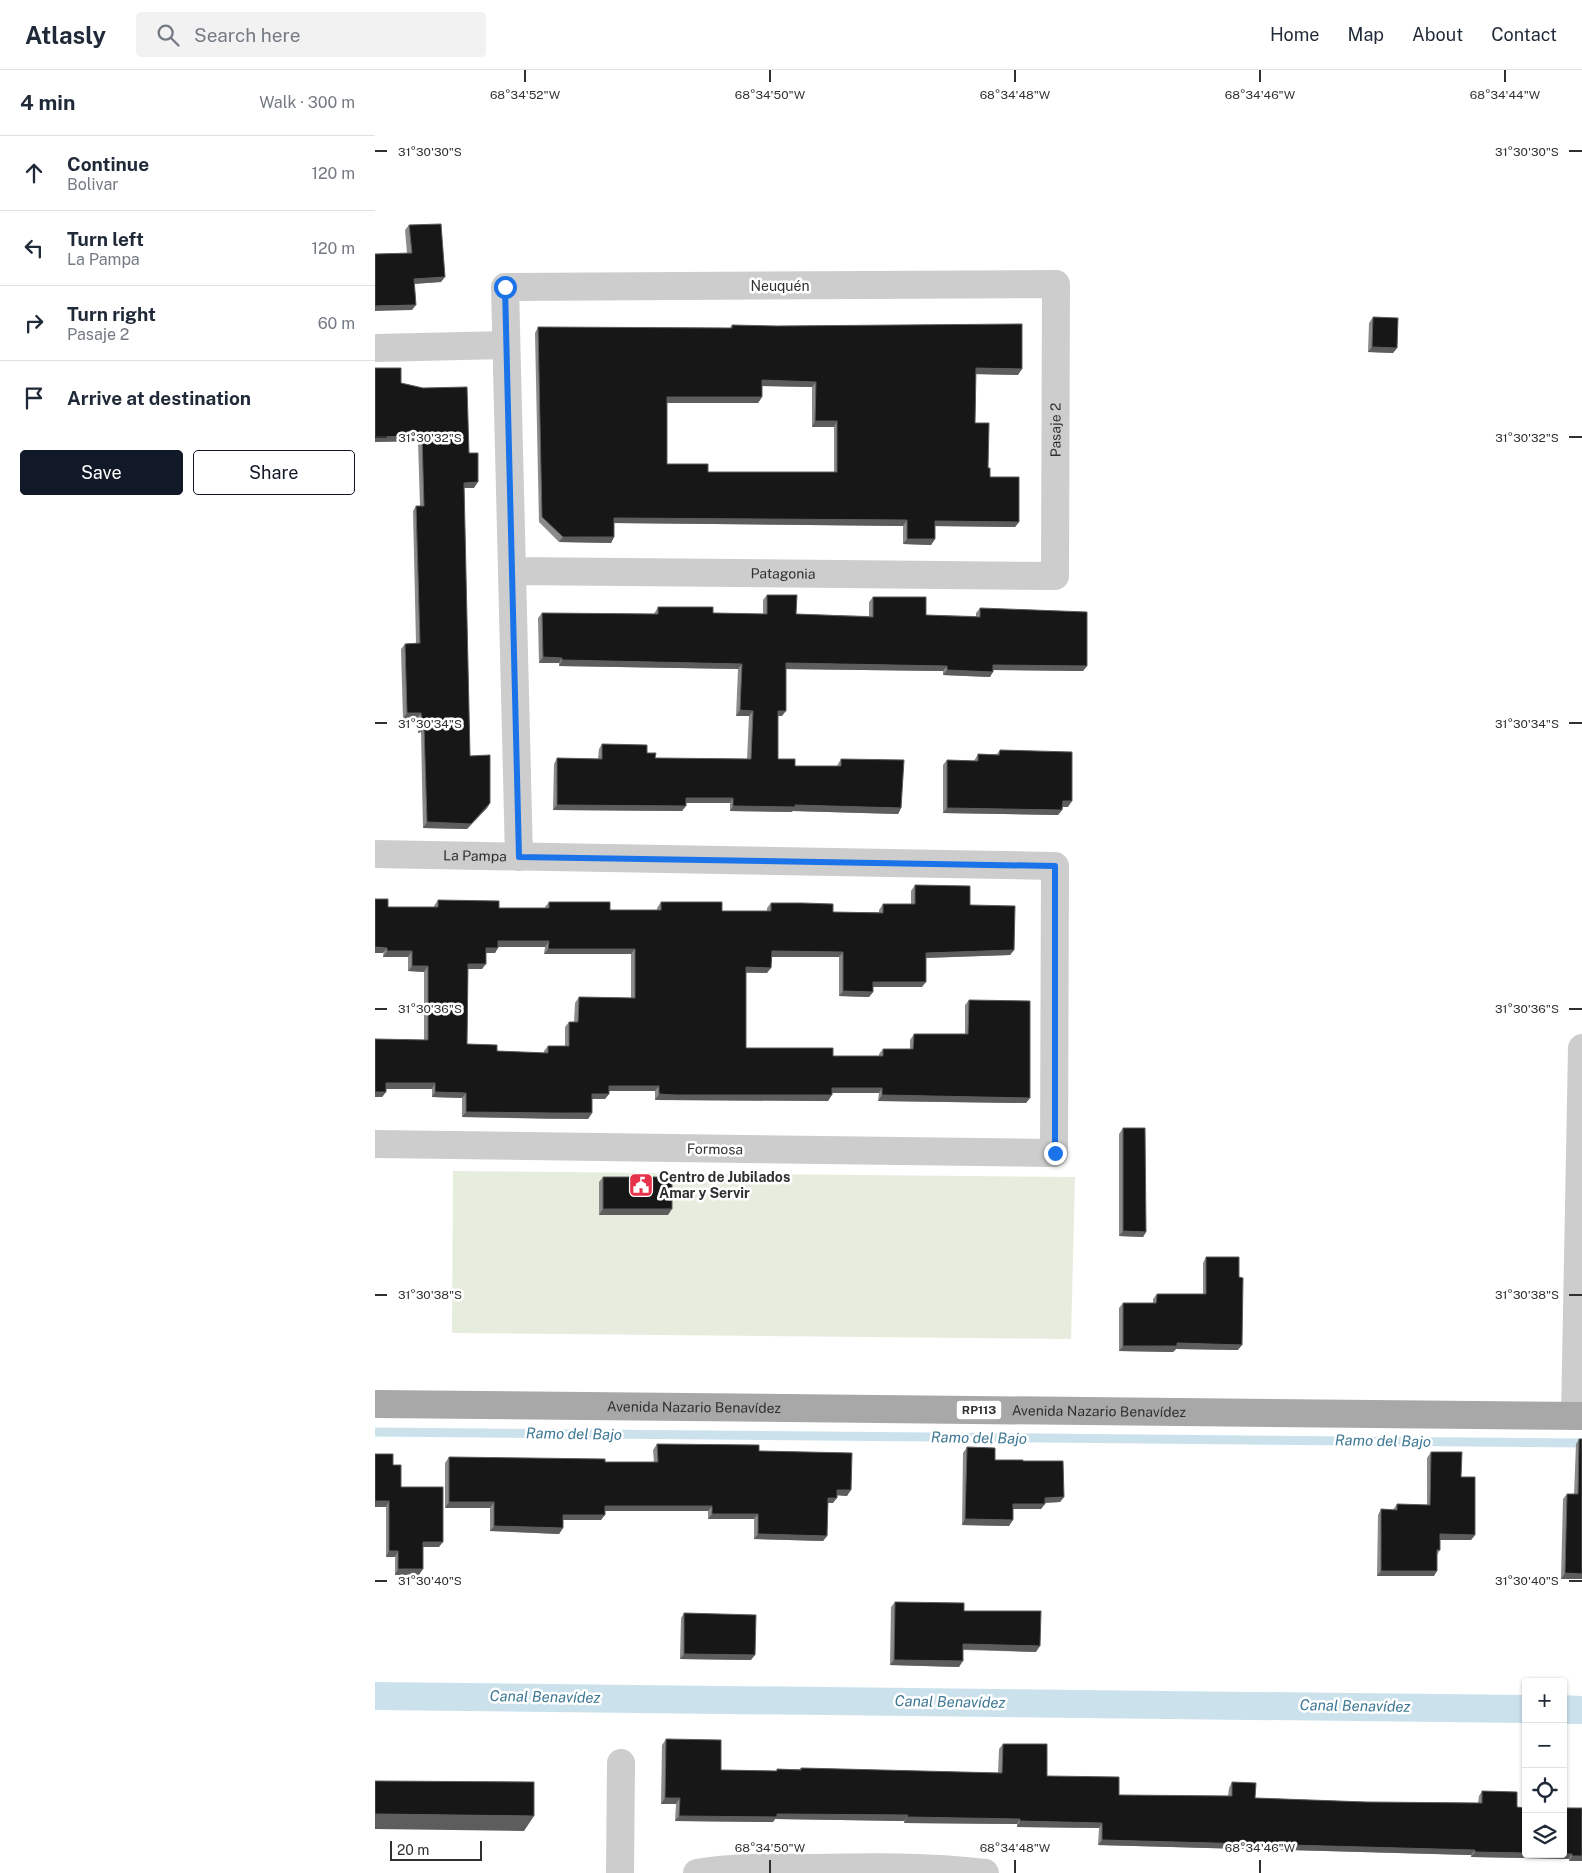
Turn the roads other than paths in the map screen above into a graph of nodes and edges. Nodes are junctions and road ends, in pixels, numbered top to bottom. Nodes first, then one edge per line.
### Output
1 (1056, 284) joint
2 (507, 345) junction
3 (375, 348) edge
4 (512, 571) junction
5 (1055, 576) joint
6 (375, 854) edge
7 (519, 857) junction
8 (1582, 1048) edge
9 (375, 1144) edge
10 (1055, 1153) joint
11 (375, 1404) edge
12 (1579, 1416) edge
13 (621, 1763) dead end
14 (620, 1873) edge
15 (697, 1873) edge
16 (985, 1873) edge

1 - 2 street, Neuquén
1 - 5 street, Pasaje 2
2 - 3 street
2 - 4 street
4 - 5 street, Patagonia
4 - 7 street
6 - 7 street, La Pampa
7 - 10 street, La Pampa
8 - 12 street
9 - 10 street, Formosa
11 - 12 main road, Avenida Nazario Benavídez / RP113
13 - 14 street
15 - 16 street

